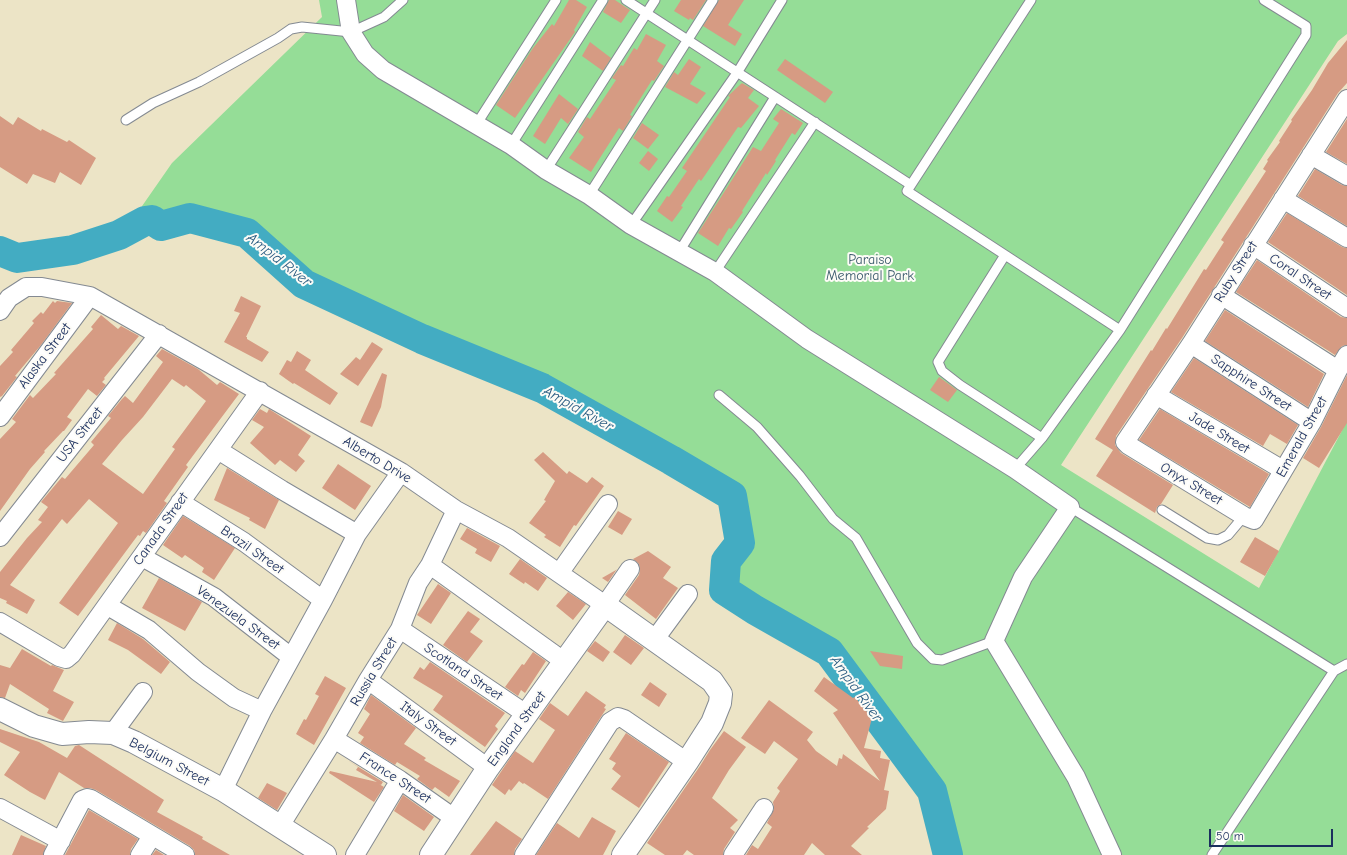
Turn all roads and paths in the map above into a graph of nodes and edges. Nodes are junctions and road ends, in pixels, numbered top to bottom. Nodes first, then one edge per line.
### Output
1 (346, 0) edge
2 (403, 0) edge
3 (556, 0) edge
4 (603, 0) edge
5 (626, 0) edge
6 (655, 0) edge
7 (714, 0) edge
8 (782, 0) edge
9 (1031, 0) edge
10 (1264, 0) edge
11 (646, 13) junction
12 (351, 32) junction
13 (687, 41) junction
14 (737, 73) junction
15 (775, 97) junction
16 (1345, 106) edge
17 (126, 120) dead end
18 (815, 122) junction
19 (476, 125) junction
20 (511, 145) junction
21 (1311, 155) junction
22 (546, 170) junction
23 (1347, 176) edge
24 (911, 185) junction
25 (589, 195) junction
26 (1283, 199) junction
27 (631, 225) junction
28 (1347, 238) edge
29 (1253, 245) junction
30 (679, 252) junction
31 (1005, 255) junction
32 (715, 272) junction
33 (1222, 295) junction
34 (90, 296) junction
35 (1347, 308) edge
36 (0, 311) edge
37 (1120, 330) junction
38 (159, 334) junction
39 (1191, 344) junction
40 (1342, 362) edge
41 (260, 391) junction
42 (719, 395) dead end
43 (1156, 395) junction
44 (0, 417) edge
45 (1312, 422) junction
46 (1042, 438) junction
47 (1128, 444) joint
48 (218, 450) junction
49 (1015, 469) junction
50 (1283, 470) junction
51 (401, 472) junction
52 (180, 502) junction
53 (608, 504) dead end
54 (1070, 506) junction
55 (456, 510) junction
56 (1162, 510) dead end
57 (1250, 517) junction
58 (357, 534) junction
59 (0, 537) edge
60 (142, 557) junction
61 (430, 565) junction
62 (630, 569) dead end
63 (560, 572) junction
64 (688, 594) dead end
65 (323, 600) junction
66 (605, 605) junction
67 (108, 606) junction
68 (0, 622) edge
69 (400, 629) junction
70 (655, 639) junction
71 (994, 641) junction
72 (291, 657) junction
73 (565, 662) junction
74 (1347, 664) edge
75 (1334, 671) junction
76 (368, 680) junction
77 (143, 692) dead end
78 (0, 709) edge
79 (262, 711) junction
80 (526, 714) junction
81 (113, 733) junction
82 (334, 739) junction
83 (687, 762) junction
84 (488, 768) junction
85 (400, 780) junction
86 (223, 790) junction
87 (0, 808) edge
88 (764, 808) dead end
89 (454, 818) junction
90 (280, 826) junction
91 (152, 836) junction
92 (57, 848) edge
93 (316, 853) edge
94 (140, 855) edge
95 (185, 855) edge
96 (355, 855) edge
97 (431, 855) edge
98 (524, 855) edge
99 (623, 855) edge
100 (733, 855) edge
101 (1112, 855) edge
102 (1212, 855) edge

1 - 12 street
2 - 12 lane
3 - 19 lane
4 - 20 lane
5 - 11 lane
6 - 11 lane
7 - 13 lane
8 - 14 lane
9 - 24 lane
10 - 37 lane
11 - 13 lane
11 - 22 lane
12 - 17 lane
12 - 19 street
13 - 14 lane
13 - 25 lane
14 - 15 lane
14 - 27 lane
15 - 18 lane
15 - 30 lane
16 - 21 street, Ruby Street
18 - 24 lane
18 - 32 lane
19 - 20 street
20 - 22 street
21 - 23 street
21 - 26 street, Ruby Street
22 - 25 street
24 - 31 lane
25 - 27 street
26 - 28 street
26 - 29 street, Ruby Street
27 - 30 street
29 - 33 street, Ruby Street
29 - 35 street, Coral Street
30 - 32 street
31 - 37 lane
31 - 46 lane
32 - 49 street
33 - 39 street, Ruby Street
33 - 40 street
34 - 36 street, Alberto Drive
34 - 38 street, Alberto Drive
34 - 44 street, Alaska Street
37 - 46 lane
38 - 41 street, Alberto Drive
38 - 59 street, USA Street
39 - 43 street, Ruby Street
39 - 45 street, Sapphire Street
40 - 45 street, Emerald Street
41 - 48 street, Canada Street
41 - 51 street, Alberto Drive
42 - 71 lane
43 - 47 street, Ruby Street
43 - 50 street, Jade Street
45 - 50 street, Emerald Street
46 - 49 lane
47 - 57 street, Onyx Street
48 - 52 street, Canada Street
48 - 58 street
49 - 54 street
50 - 57 street, Emerald Street
51 - 55 street, Alberto Drive
51 - 58 street
52 - 60 street, Canada Street
52 - 65 street, Brazil Street
53 - 63 street
54 - 71 street
54 - 75 lane
55 - 61 street, Russia Street
55 - 63 street, Alberto Drive
56 - 57 lane
58 - 65 street
60 - 67 street, Canada Street
60 - 72 street, Venezuela Street
61 - 69 street, Russia Street
61 - 73 street
62 - 66 street
63 - 66 street, Alberto Drive
64 - 70 street
65 - 72 street
66 - 70 street, Alberto Drive
66 - 73 street, England Street
67 - 68 street, Canada Street
67 - 79 street
69 - 76 street, Russia Street
69 - 80 street, Scotland Street
70 - 83 street, Alberto Drive
71 - 101 street
72 - 79 street
73 - 80 street, England Street
74 - 75 lane
75 - 102 lane
76 - 82 street, Russia Street
76 - 84 street, Italy Street
77 - 81 street
78 - 81 street, Belgium Street
79 - 86 street
80 - 84 street, England Street
81 - 86 street, Belgium Street
82 - 85 street, France Street
82 - 90 street, Russia Street
83 - 98 street
83 - 99 street
84 - 89 street, England Street
85 - 89 street, France Street
85 - 96 street
86 - 90 street, Belgium Street
87 - 92 street
88 - 100 street
89 - 97 street, England Street
90 - 93 street, Belgium Street
91 - 92 street
91 - 94 street
91 - 95 street

